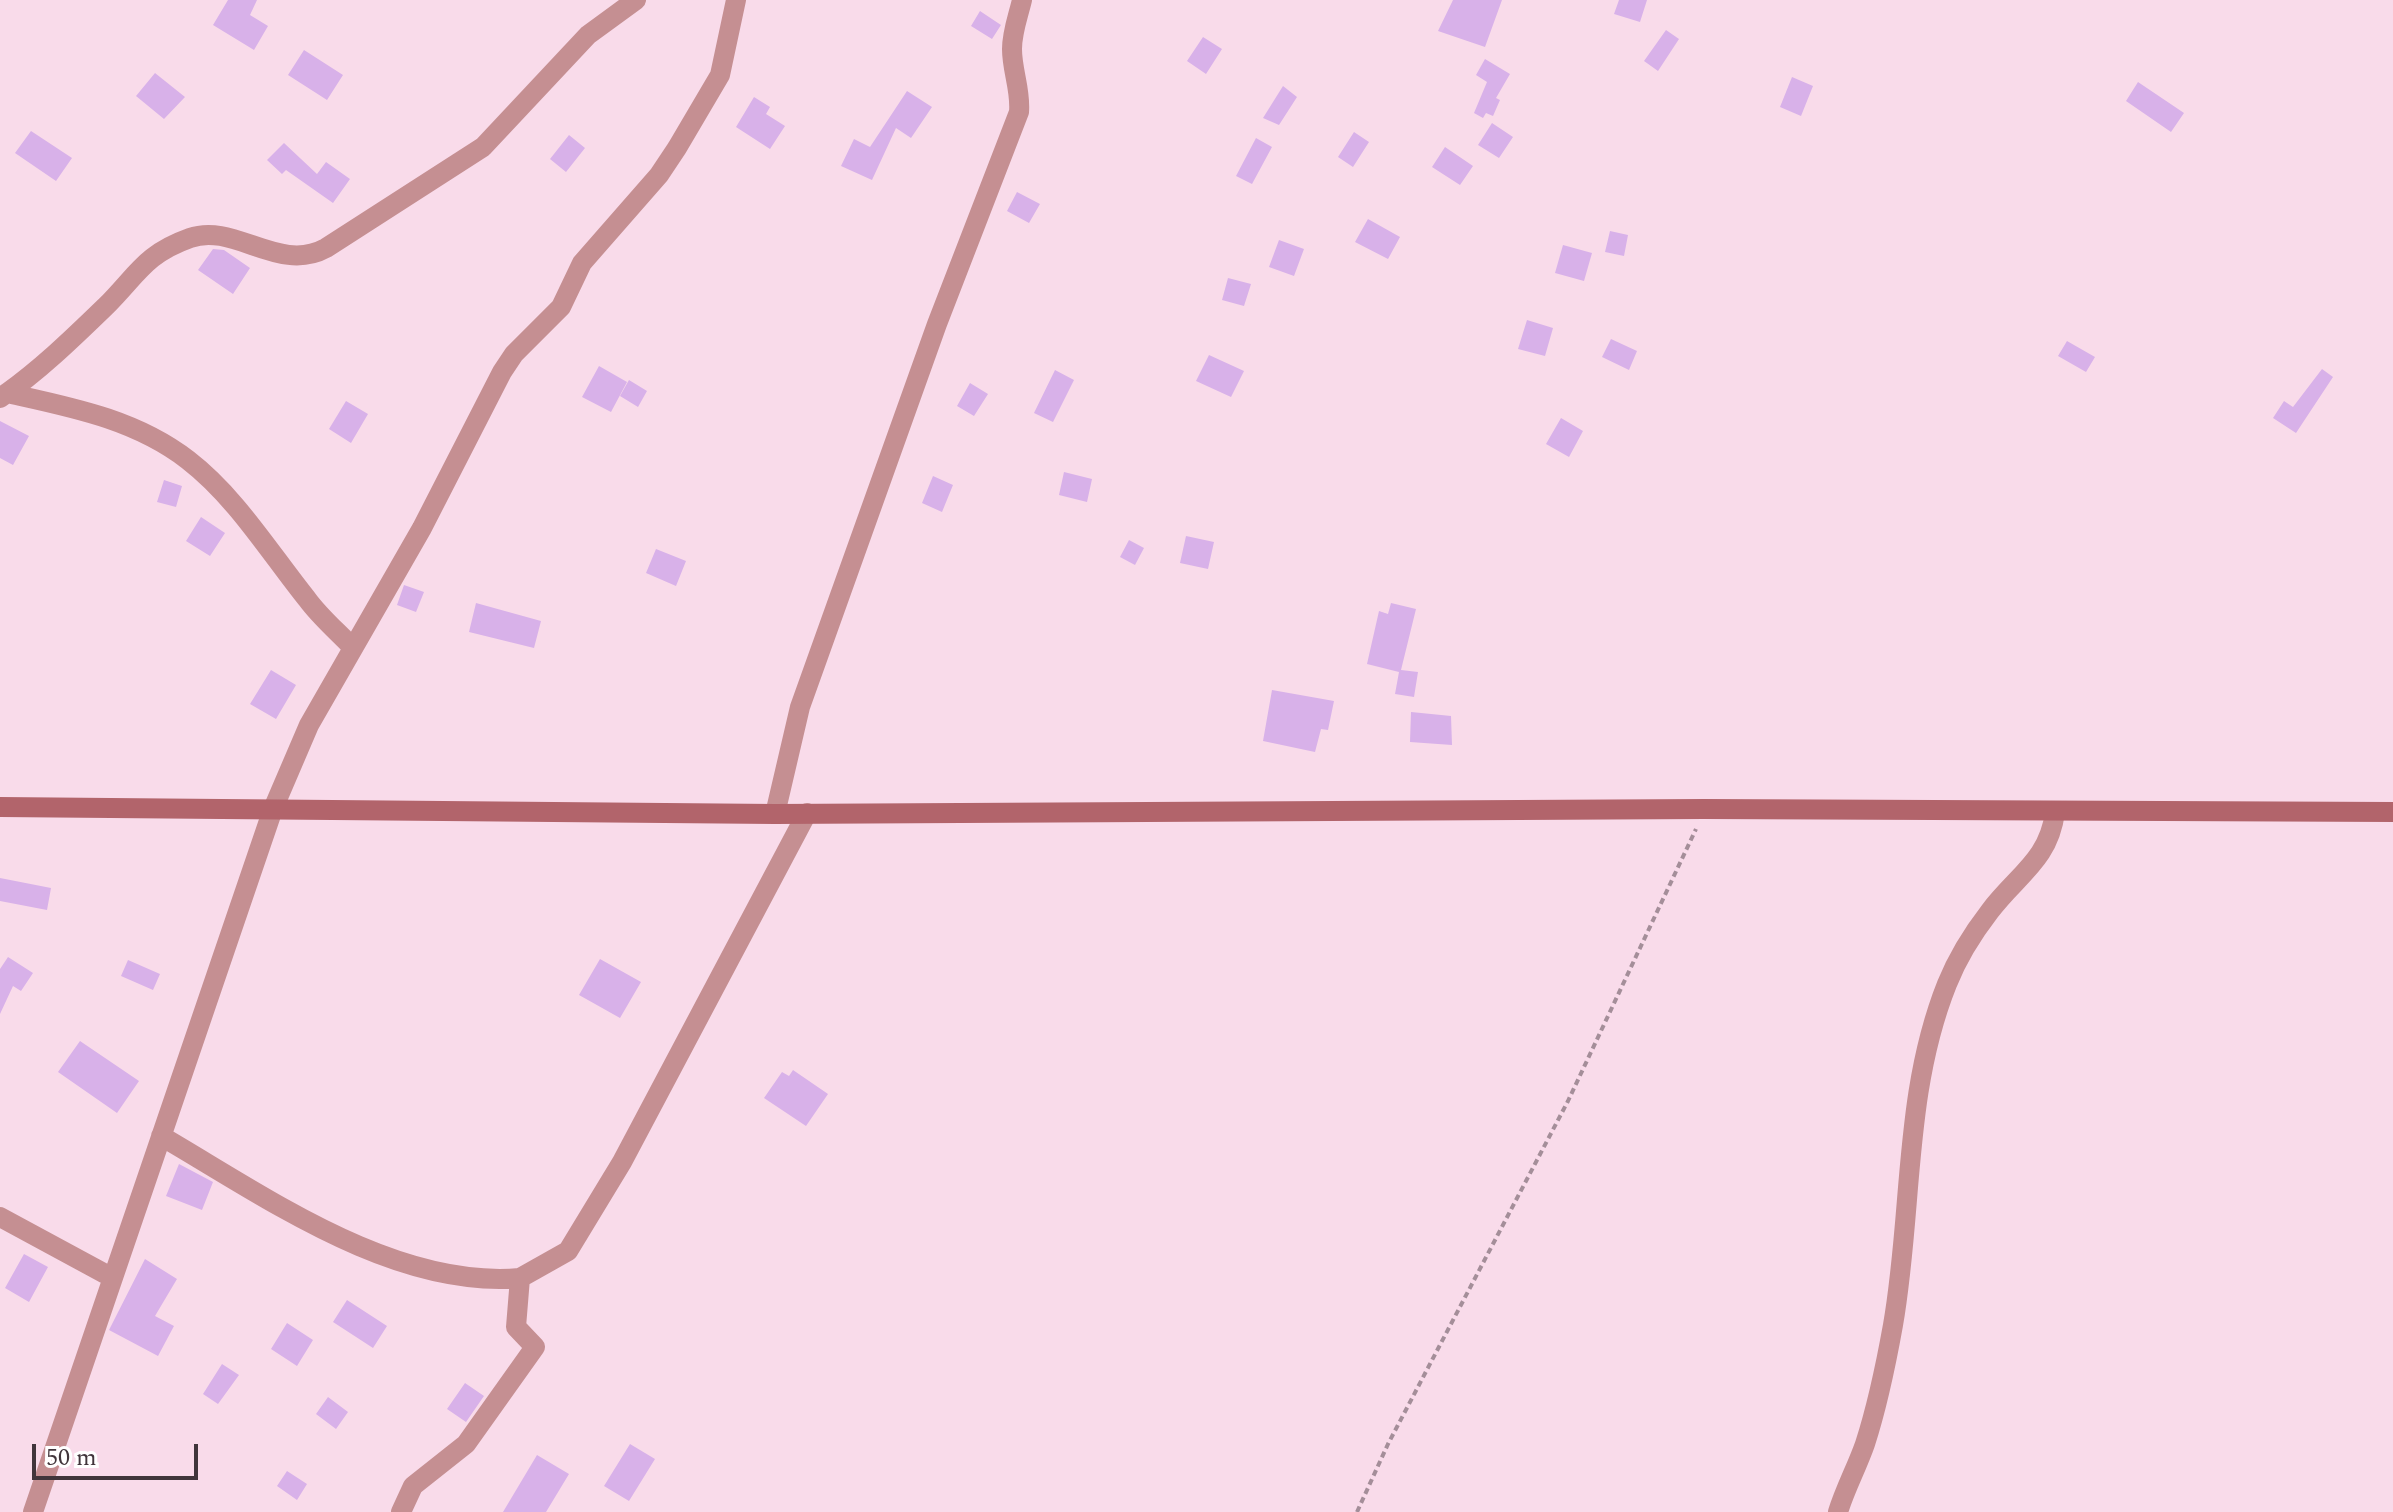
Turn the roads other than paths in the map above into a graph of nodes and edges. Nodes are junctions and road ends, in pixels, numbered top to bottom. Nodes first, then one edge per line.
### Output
1 (636, 0) edge
2 (736, 0) edge
3 (1022, 0) edge
4 (3, 396) edge
5 (353, 648) junction
6 (0, 807) edge
7 (273, 809) junction
8 (2055, 812) junction
9 (2393, 812) edge
10 (807, 813) junction
11 (775, 814) junction
12 (161, 1136) junction
13 (0, 1217) edge
14 (111, 1277) junction
15 (520, 1278) junction
16 (33, 1512) edge
17 (401, 1512) edge
18 (1838, 1512) edge

1 - 4 street
2 - 5 street
3 - 11 street
4 - 5 street
5 - 7 street
6 - 7 street
7 - 11 street
7 - 12 street
8 - 9 street
8 - 10 street
8 - 18 street
10 - 11 street
10 - 15 street
12 - 14 street
12 - 15 street
13 - 14 street
14 - 16 street
15 - 17 street

